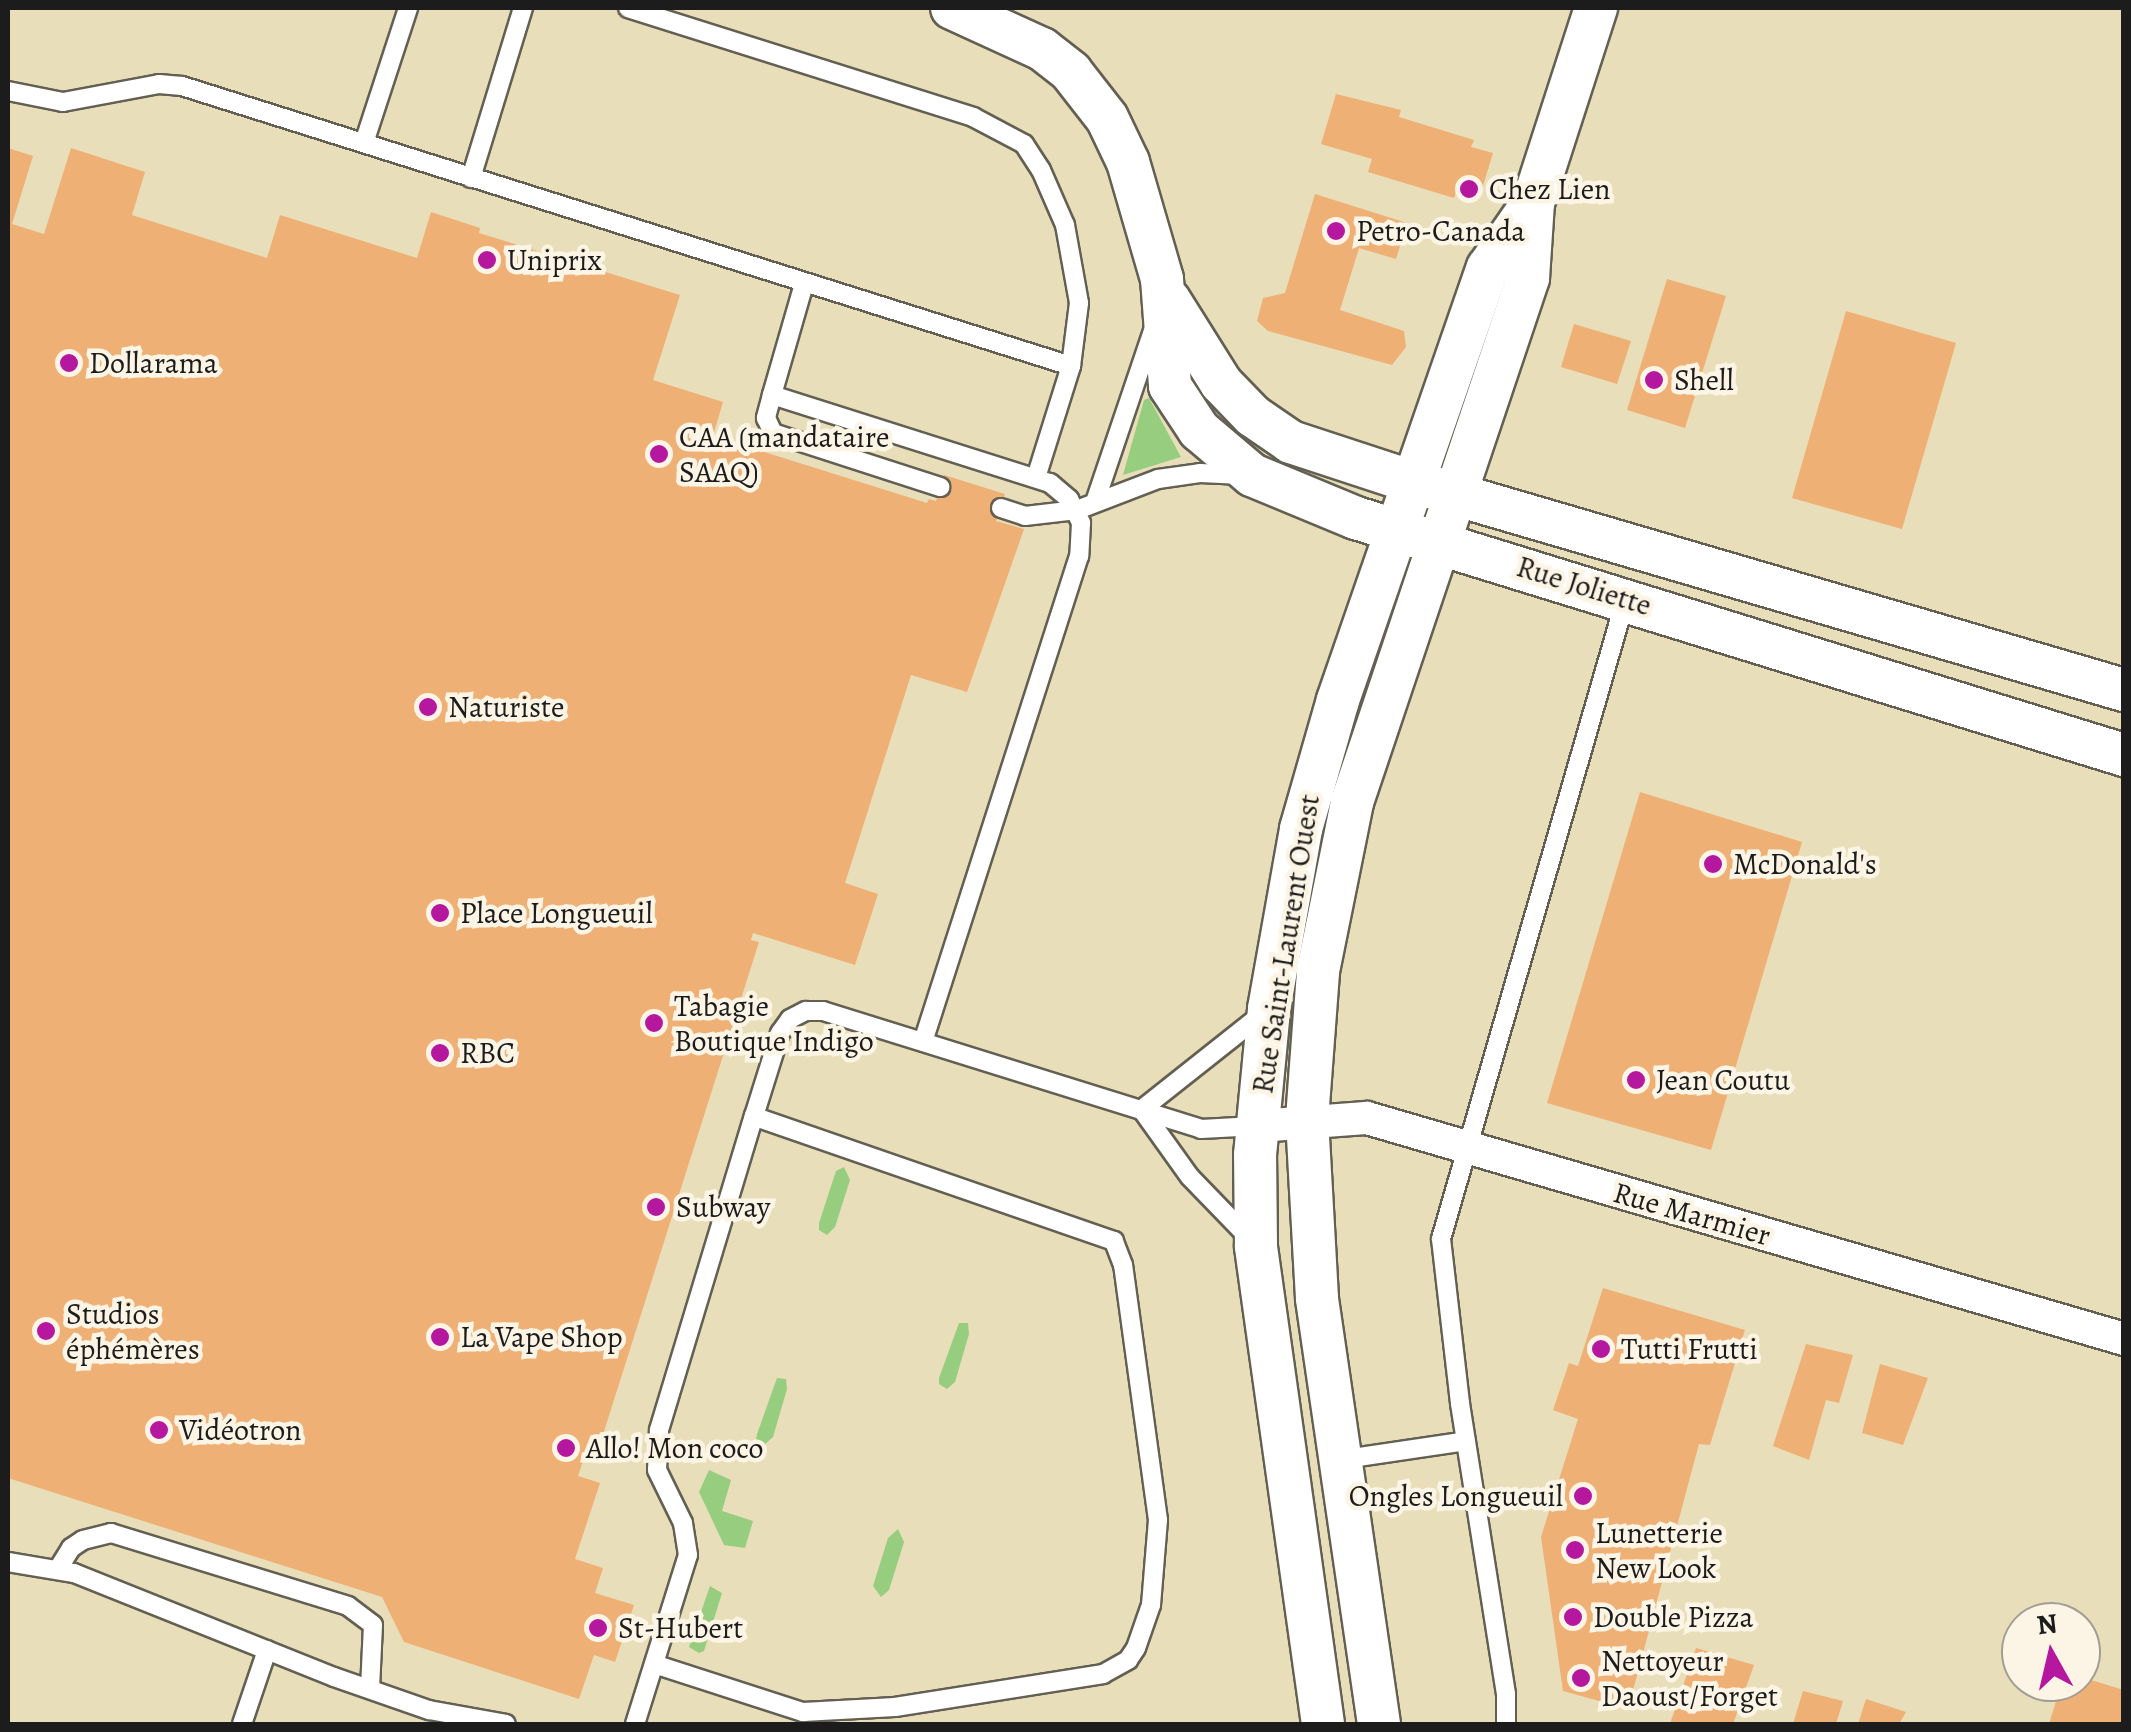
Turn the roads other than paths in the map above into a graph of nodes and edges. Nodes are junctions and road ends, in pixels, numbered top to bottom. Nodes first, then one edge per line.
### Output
1 (408, 8) edge
2 (523, 8) edge
3 (628, 8) edge
4 (952, 8) edge
5 (1596, 8) edge
6 (8, 91) edge
7 (364, 143) junction
8 (470, 178) junction
9 (1534, 202) junction
10 (804, 284) junction
11 (1165, 294) junction
12 (1071, 366) junction
13 (772, 395) junction
14 (1252, 475) junction
15 (1036, 478) junction
16 (1413, 482) junction
17 (940, 487) dead end
18 (1456, 493) junction
19 (1096, 499) junction
20 (1000, 508) dead end
21 (1077, 510) junction
22 (1396, 530) junction
23 (1438, 541) junction
24 (1625, 599) junction
25 (2124, 690) edge
26 (2124, 755) edge
27 (1269, 1008) junction
28 (923, 1042) junction
29 (1141, 1110) junction
30 (754, 1116) junction
31 (1307, 1119) junction
32 (1257, 1126) junction
33 (1465, 1147) junction
34 (1256, 1246) junction
35 (2124, 1340) edge
36 (1466, 1441) junction
37 (1338, 1460) junction
38 (8, 1562) edge
39 (58, 1570) junction
40 (267, 1650) junction
41 (654, 1664) junction
42 (370, 1690) junction
43 (242, 1724) edge
44 (506, 1724) edge
45 (635, 1724) edge
46 (1323, 1724) edge
47 (1379, 1724) edge
48 (1506, 1724) edge

1 - 7 lane
2 - 8 lane
3 - 12 lane
4 - 11 street, Rue Joliette
5 - 9 street, Rue Saint-Laurent Ouest
6 - 7 lane
7 - 8 lane
8 - 10 lane
9 - 16 street, Rue Saint-Laurent Ouest
9 - 18 street, Rue Saint-Laurent Ouest
10 - 12 lane
10 - 13 lane
11 - 14 street, Rue Joliette
11 - 16 street, Rue Joliette
11 - 19 lane
12 - 15 lane
13 - 15 lane
13 - 17 lane
14 - 19 lane
14 - 22 street, Rue Joliette
15 - 21 lane
16 - 18 street, Rue Joliette
16 - 22 street, Rue Saint-Laurent Ouest
18 - 23 street, Rue Saint-Laurent Ouest
18 - 25 street, Rue Joliette
19 - 21 lane
20 - 21 lane
21 - 28 lane
22 - 23 street, Rue Joliette
22 - 27 street, Rue Saint-Laurent Ouest
23 - 24 street, Rue Joliette
23 - 31 street, Rue Saint-Laurent Ouest
24 - 26 street, Rue Joliette
24 - 33 lane
27 - 29 lane
27 - 32 street, Rue Saint-Laurent Ouest
28 - 29 lane
28 - 30 lane
29 - 32 lane
29 - 34 lane
30 - 41 lane
30 - 41 lane
31 - 32 street, Rue Marmier
31 - 33 street, Rue Marmier
31 - 37 street, Rue Saint-Laurent Ouest
32 - 34 street, Rue Saint-Laurent Ouest
33 - 35 street, Rue Marmier
33 - 36 lane
34 - 46 street, Rue Saint-Laurent Ouest
36 - 37 lane
36 - 48 lane
37 - 47 street, Rue Saint-Laurent Ouest
38 - 39 lane
39 - 40 lane
39 - 42 lane
40 - 42 lane
40 - 43 lane
41 - 45 lane
42 - 44 lane

